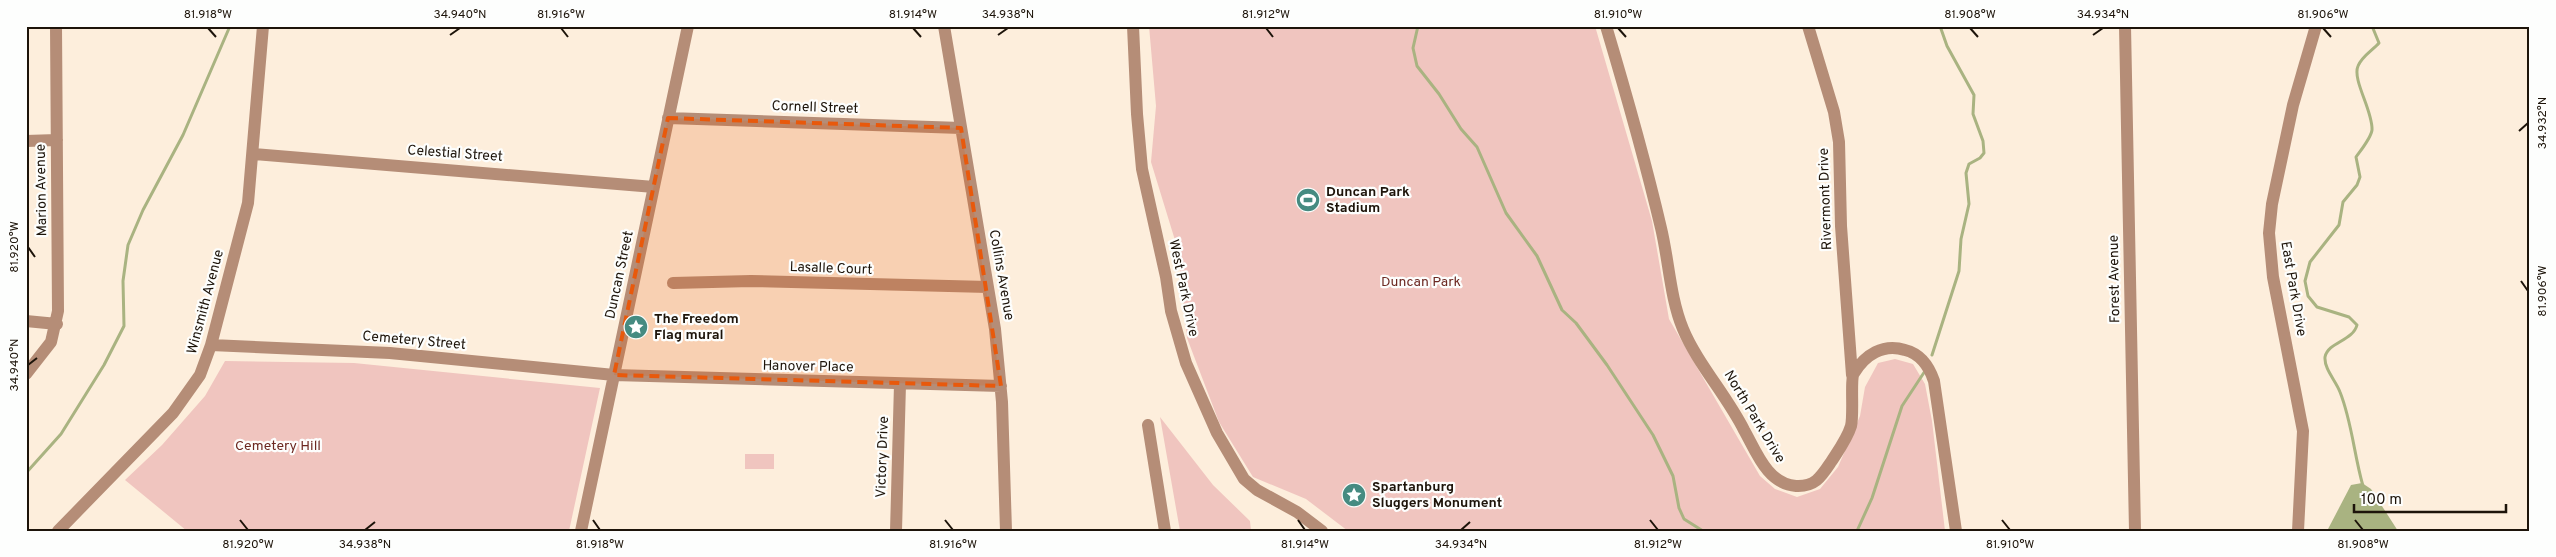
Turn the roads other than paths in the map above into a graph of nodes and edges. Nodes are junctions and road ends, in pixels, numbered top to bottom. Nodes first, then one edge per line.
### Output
1 (56, 26) edge
2 (263, 26) edge
3 (688, 26) edge
4 (944, 26) edge
5 (1133, 26) edge
6 (1606, 26) edge
7 (1808, 26) edge
8 (2125, 26) edge
9 (2316, 26) edge
10 (668, 118) junction
11 (961, 128) junction
12 (57, 140) junction
13 (26, 141) edge
14 (253, 154) junction
15 (654, 187) junction
16 (673, 283) dead end
17 (988, 287) junction
18 (26, 321) edge
19 (57, 324) junction
20 (211, 345) junction
21 (26, 374) edge
22 (1852, 375) junction
23 (614, 376) junction
24 (900, 384) junction
25 (1001, 386) junction
26 (1148, 425) dead end
27 (58, 531) edge
28 (581, 531) edge
29 (896, 531) edge
30 (1006, 531) edge
31 (1165, 531) edge
32 (1322, 531) edge
33 (1956, 531) edge
34 (2135, 531) edge
35 (2298, 531) edge

1 - 12 street, Marion Avenue
2 - 14 street, Winsmith Avenue
3 - 10 street, Duncan Street
4 - 11 street, Collins Avenue
5 - 32 street, West Park Drive
6 - 22 street, North Park Drive
7 - 22 street, Rivermont Drive
8 - 34 street, Forest Avenue
9 - 35 street, East Park Drive
10 - 11 street, Cornell Street
10 - 15 street, Duncan Street
11 - 17 street, Collins Avenue
12 - 13 street
12 - 19 street, Marion Avenue
14 - 15 street, Celestial Street
14 - 20 street, Winsmith Avenue
15 - 23 street, Duncan Street
16 - 17 street, Lasalle Court
17 - 25 street, Collins Avenue
18 - 19 street
19 - 21 street, Marion Avenue
20 - 23 street, Cemetery Street
20 - 27 street, Winsmith Avenue
22 - 33 street
23 - 24 street, Hanover Place
23 - 28 street, Duncan Street
24 - 25 street, Hanover Place
24 - 29 street, Victory Drive
25 - 30 street, Collins Avenue
26 - 31 street

